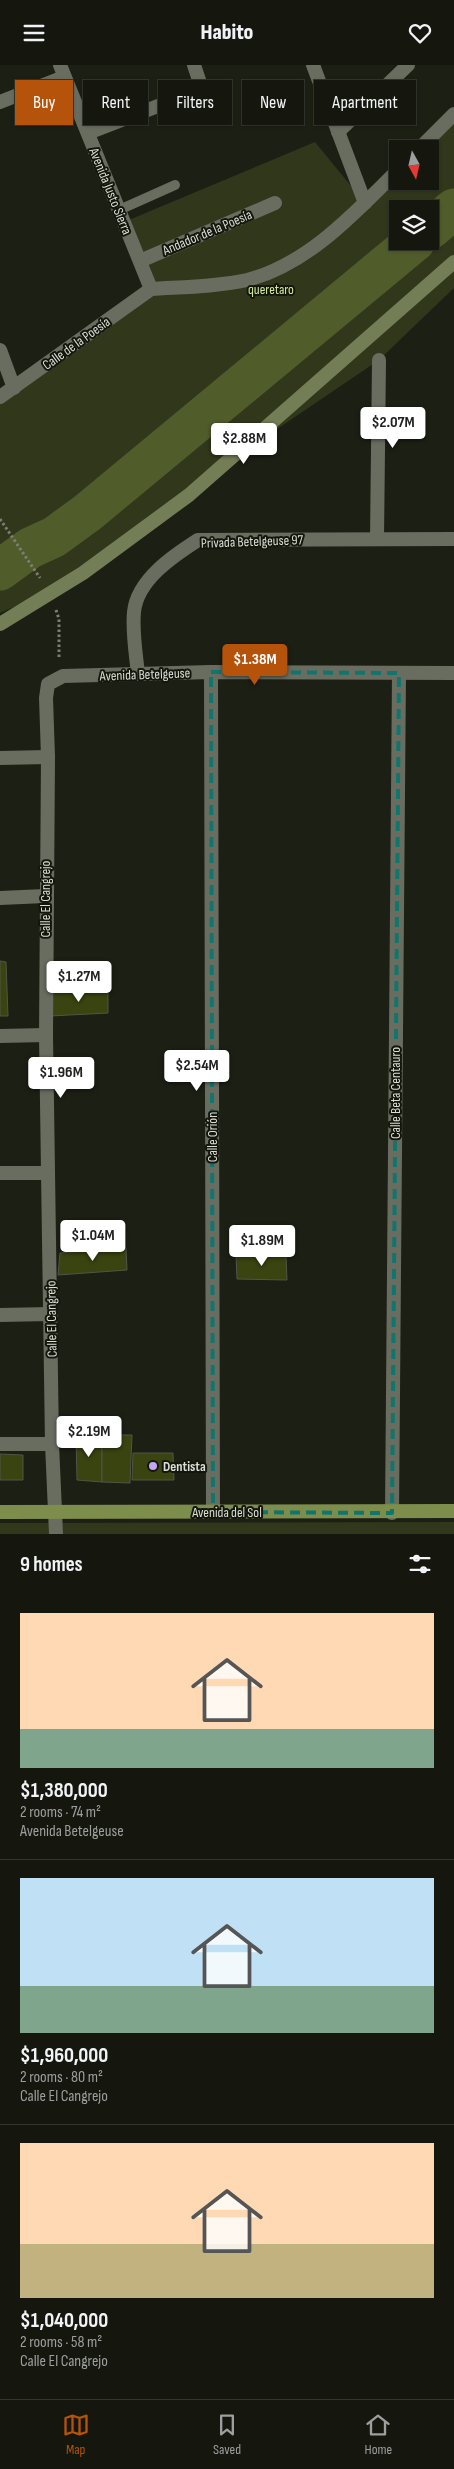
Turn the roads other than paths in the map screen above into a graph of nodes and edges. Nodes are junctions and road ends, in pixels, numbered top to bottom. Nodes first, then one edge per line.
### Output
1 (194, 65) edge
2 (314, 65) edge
3 (408, 65) edge
4 (62, 71) edge
5 (0, 102) edge
6 (454, 114) edge
7 (338, 132) junction
8 (88, 133) junction
9 (428, 140) edge
10 (389, 179) edge
11 (175, 185) dead end
12 (275, 203) dead end
13 (365, 203) junction
14 (119, 210) junction
15 (140, 261) junction
16 (454, 262) edge
17 (151, 289) junction
18 (0, 350) edge
19 (379, 360) dead end
20 (14, 388) junction
21 (0, 397) edge
22 (377, 539) junction
23 (454, 539) edge
24 (0, 624) edge
25 (211, 672) junction
26 (399, 673) junction
27 (454, 673) edge
28 (138, 674) junction
29 (48, 684) joint
30 (48, 757) junction
31 (0, 758) edge
32 (45, 896) junction
33 (0, 897) edge
34 (46, 1035) junction
35 (0, 1036) edge
36 (0, 1173) edge
37 (48, 1173) junction
38 (51, 1314) junction
39 (0, 1315) edge
40 (0, 1444) edge
41 (52, 1444) junction
42 (55, 1511) junction
43 (454, 1511) edge
44 (212, 1512) junction
45 (0, 1513) edge
46 (392, 1513) junction
47 (56, 1534) edge

1 - 8 street
2 - 7 street
3 - 7 street
4 - 5 street
4 - 8 street, Avenida Justo Sierra
6 - 9 street
7 - 13 street
8 - 14 street, Avenida Justo Sierra
10 - 13 street
11 - 14 lane
12 - 15 street, Andador de la Poesía
13 - 17 street
14 - 15 street, Avenida Justo Sierra
15 - 17 street, Avenida Justo Sierra
16 - 24 main road
17 - 20 street, Calle de la Poesía
18 - 20 street
19 - 22 street
20 - 21 street, Calle de la Poesía
22 - 23 street, Privada Betelgeuse 97
22 - 28 street, Privada Betelgeuse 97
25 - 26 street, Avenida Betelgeuse
25 - 28 street, Avenida Betelgeuse
25 - 44 street, Calle Orión
26 - 27 street, Avenida Betelgeuse
26 - 46 street, Calle Beta Centauro
28 - 29 street, Avenida Betelgeuse
29 - 30 street, Calle El Cangrejo
30 - 31 street
30 - 32 street, Calle El Cangrejo
32 - 33 street
32 - 34 street, Calle El Cangrejo
34 - 35 street
34 - 37 street, Calle El Cangrejo
36 - 37 street
37 - 38 street, Calle El Cangrejo
38 - 39 street
38 - 41 street, Calle El Cangrejo
40 - 41 street
41 - 42 street, Calle El Cangrejo
42 - 44 main road, Avenida del Sol
42 - 45 main road, Avenida del Sol
42 - 47 street, Calle El Cangrejo
43 - 46 main road, Avenida del Sol
44 - 46 main road, Avenida del Sol

